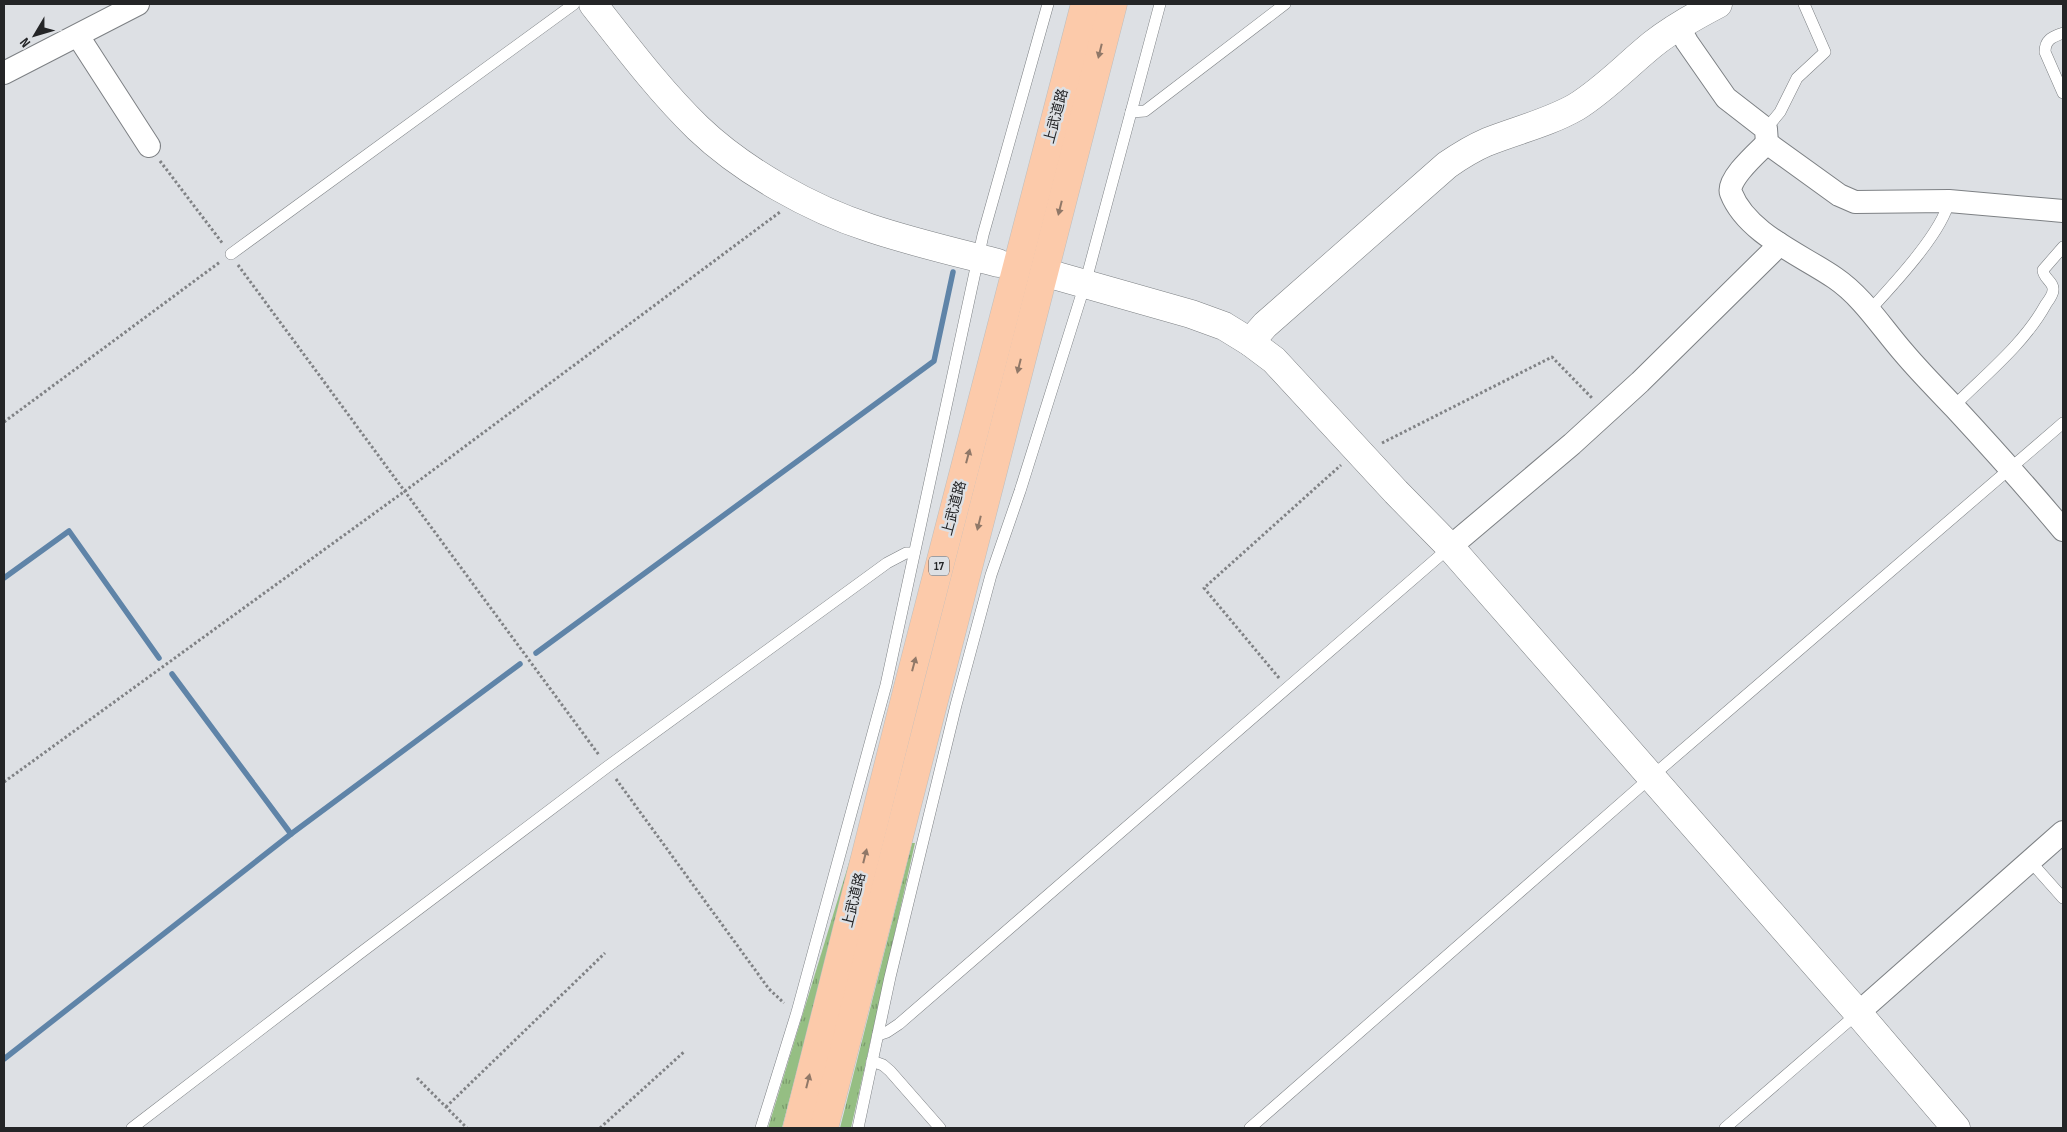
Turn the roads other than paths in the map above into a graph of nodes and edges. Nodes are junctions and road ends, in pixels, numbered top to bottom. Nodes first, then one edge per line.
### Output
1 (138, 4) edge
2 (574, 4) edge
3 (593, 4) edge
4 (1048, 4) edge
5 (1085, 4) edge
6 (1112, 4) edge
7 (1160, 4) edge
8 (1285, 4) edge
9 (1718, 4) edge
10 (1804, 4) edge
11 (1678, 26) junction
12 (2063, 33) edge
13 (78, 36) junction
14 (4, 73) edge
15 (2063, 93) edge
16 (1131, 112) junction
17 (1766, 136) junction
18 (149, 146) road end
19 (1949, 201) junction
20 (2063, 211) edge
21 (1778, 243) junction
22 (2063, 247) edge
23 (231, 254) road end
24 (988, 261) junction
25 (1057, 276) dead end
26 (1085, 284) junction
27 (1869, 311) junction
28 (1250, 342) junction
29 (1954, 406) junction
30 (2063, 423) edge
31 (2011, 469) junction
32 (2063, 530) edge
33 (1450, 547) junction
34 (914, 553) junction
35 (897, 688) junction
36 (944, 702) junction
37 (1650, 778) junction
38 (2063, 832) edge
39 (2030, 861) junction
40 (2063, 898) edge
41 (1858, 1013) junction
42 (878, 1035) junction
43 (872, 1061) junction
44 (132, 1128) edge
45 (761, 1128) edge
46 (796, 1128) edge
47 (824, 1128) edge
48 (858, 1128) edge
49 (940, 1128) edge
50 (1250, 1128) edge
51 (1725, 1128) edge
52 (1956, 1128) edge

1 - 13 street
2 - 23 lane
3 - 24 street
4 - 24 lane
35 -> 5 highway, 上武道路 / 17
6 -> 36 highway, 上武道路 / 17
7 - 16 lane
8 - 16 lane
9 - 11 street
10 - 17 lane
11 - 17 street
11 - 28 street
12 - 15 lane
13 - 14 street
13 - 18 street
16 - 26 lane
17 - 19 street
17 - 21 street
19 - 20 street
19 - 27 lane
21 - 27 street
21 - 33 street
22 - 29 lane
24 - 34 lane
25 - 26 street
26 - 28 street
26 - 36 lane
27 - 29 street
28 - 33 street
29 - 31 street
30 - 31 lane
31 - 32 street
31 - 37 lane
33 - 37 street
33 - 42 lane
34 - 35 lane
34 - 44 lane
35 - 45 lane
46 -> 35 highway, 上武道路 / 17
36 - 42 lane
36 - 47 highway, 上武道路 / 17
37 - 41 street
37 - 50 lane
38 - 39 street
39 - 40 lane
39 - 41 street
41 - 51 lane
41 - 52 street
42 - 43 lane
43 - 48 lane
43 - 49 lane

